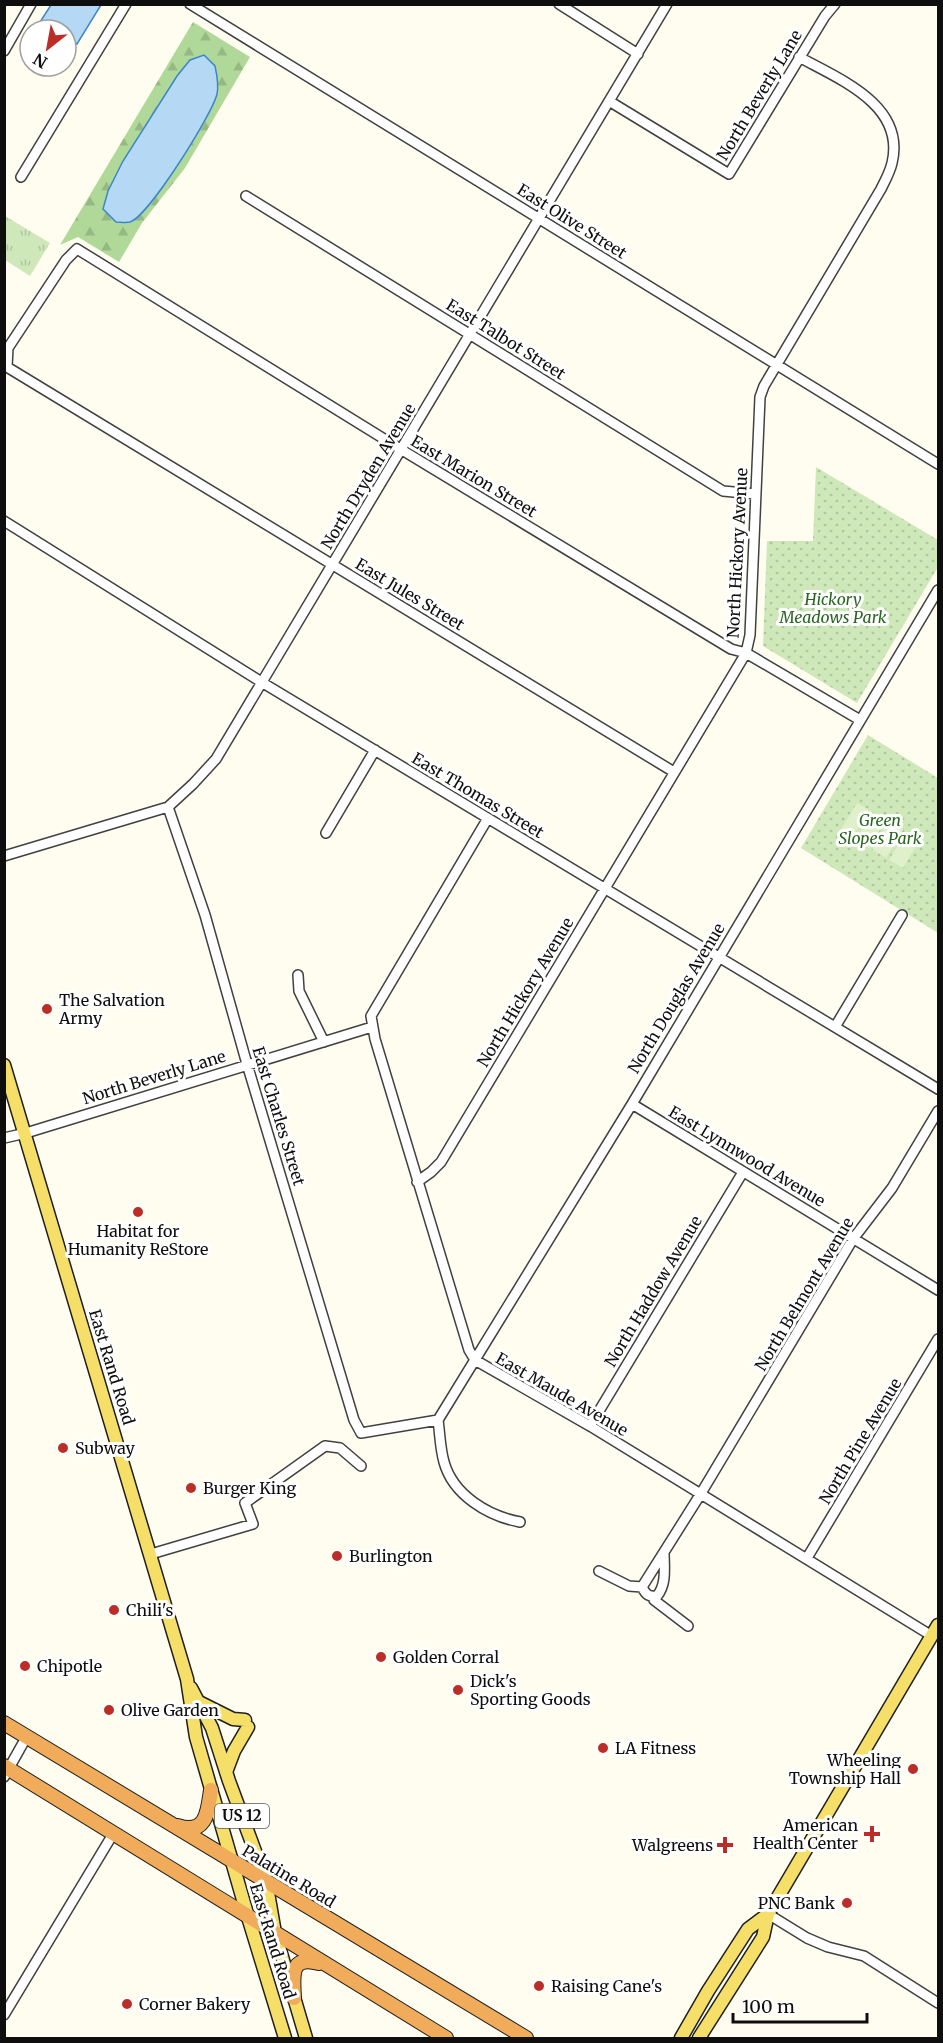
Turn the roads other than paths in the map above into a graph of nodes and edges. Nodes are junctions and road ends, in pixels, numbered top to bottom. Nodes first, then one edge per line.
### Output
1 (31, 4) edge
2 (126, 4) edge
3 (190, 4) edge
4 (559, 4) edge
5 (667, 4) edge
6 (835, 4) edge
7 (4, 51) edge
8 (638, 54) junction
9 (799, 57) junction
10 (609, 102) junction
11 (21, 177) dead end
12 (246, 196) dead end
13 (539, 219) junction
14 (77, 249) joint
15 (470, 335) junction
16 (777, 364) junction
17 (402, 450) junction
18 (939, 464) edge
19 (755, 494) junction
20 (4, 521) edge
21 (332, 564) junction
22 (939, 590) edge
23 (746, 653) junction
24 (263, 683) junction
25 (861, 720) junction
26 (375, 750) junction
27 (674, 772) junction
28 (168, 807) junction
29 (488, 818) junction
30 (326, 833) dead end
31 (4, 856) edge
32 (604, 888) junction
33 (902, 915) dead end
34 (718, 957) junction
35 (298, 975) dead end
36 (372, 1027) junction
37 (835, 1027) junction
38 (324, 1042) junction
39 (247, 1064) junction
40 (4, 1065) edge
41 (939, 1089) edge
42 (632, 1104) junction
43 (939, 1111) edge
44 (26, 1133) junction
45 (4, 1138) edge
46 (742, 1172) junction
47 (417, 1182) junction
48 (853, 1239) junction
49 (939, 1290) edge
50 (939, 1339) edge
51 (475, 1360) junction
52 (438, 1420) junction
53 (590, 1426) junction
54 (361, 1466) dead end
55 (700, 1495) junction
56 (520, 1522) dead end
57 (664, 1552) junction
58 (151, 1554) junction
59 (807, 1558) junction
60 (599, 1571) dead end
61 (642, 1587) junction
62 (654, 1597) junction
63 (688, 1626) dead end
64 (935, 1631) edge
65 (187, 1679) junction
66 (198, 1701) junction
67 (4, 1723) edge
68 (27, 1736) junction
69 (6, 1770) edge
70 (226, 1772) junction
71 (212, 1790) junction
72 (170, 1823) junction
73 (113, 1834) junction
74 (232, 1861) junction
75 (266, 1881) junction
76 (768, 1914) junction
77 (248, 1917) junction
78 (275, 1933) junction
79 (327, 1965) junction
80 (294, 1998) junction
81 (939, 2002) edge
82 (4, 2015) edge
83 (285, 2038) edge
84 (306, 2038) edge
85 (446, 2038) edge
86 (526, 2038) edge
87 (681, 2038) edge
88 (699, 2038) edge

1 - 7 street
2 - 11 street
3 - 13 street, East Olive Street
4 - 8 street
5 - 8 street, North Dryden Avenue
6 - 9 street, North Beverly Lane
8 - 10 street, North Dryden Avenue
9 - 10 street, North Beverly Lane
9 - 16 street, North Hickory Avenue
10 - 13 street, North Dryden Avenue
12 - 15 street, East Talbot Street
13 - 15 street, North Dryden Avenue
13 - 16 street, East Olive Street
14 - 17 street, East Marion Street
14 - 21 street, East Jules Street
15 - 17 street, North Dryden Avenue
15 - 19 street, East Talbot Street
16 - 18 street, East Olive Street
16 - 19 street, North Hickory Avenue
17 - 21 street, North Dryden Avenue
17 - 23 street, East Marion Street
19 - 23 street, North Hickory Avenue
20 - 24 street, East Thomas Street
21 - 24 street, North Dryden Avenue
21 - 27 street, East Jules Street
22 - 25 street, North Douglas Avenue
23 - 25 street, East Marion Street
23 - 27 street, North Hickory Avenue
24 - 26 street, East Thomas Street
24 - 28 street, North Dryden Avenue
25 - 34 street, North Douglas Avenue
26 - 29 street, East Thomas Street
26 - 30 street
27 - 32 street, North Hickory Avenue
28 - 31 street, North Dryden Avenue
28 - 39 street, East Charles Street
29 - 32 street, East Thomas Street
29 - 36 street
32 - 34 street, East Thomas Street
32 - 47 street, North Hickory Avenue
33 - 37 street
34 - 37 street, East Thomas Street
34 - 42 street, North Douglas Avenue
35 - 38 street
36 - 38 street, North Beverly Lane
36 - 47 street, East Maude Avenue
37 - 41 street, East Thomas Street
38 - 39 street, North Beverly Lane
39 - 44 street, North Beverly Lane
39 - 52 street, East Charles Street
40 - 44 main road, East Rand Road / US 12
42 - 46 street, East Lynnwood Avenue
42 - 51 street, North Douglas Avenue
43 - 48 street, North Belmont Avenue
44 - 45 street, North Beverly Lane
44 - 58 main road, East Rand Road / US 12
46 - 48 street, East Lynnwood Avenue
46 - 53 street, North Haddow Avenue
47 - 51 street, East Maude Avenue
48 - 49 street, East Lynnwood Avenue
48 - 55 street, North Belmont Avenue
50 - 59 street, North Pine Avenue
51 - 52 street, North Douglas Avenue
51 - 53 street, East Maude Avenue
52 - 56 street
53 - 55 street, East Maude Avenue
54 - 58 street
55 - 57 street, North Belmont Avenue
55 - 59 street, East Maude Avenue
57 - 61 street, North Belmont Avenue
57 - 62 street
58 - 65 main road, East Rand Road / US 12
59 - 64 street, East Maude Avenue
60 - 61 street
61 - 62 street
62 - 63 street
64 - 76 main road
65 - 66 main road, East Rand Road / US 12
65 - 71 main road, East Rand Road / US 12
66 - 70 main road, East Rand Road / US 12
66 - 70 main road
67 - 68 highway, Palatine Road
68 - 69 street
68 - 72 highway, Palatine Road
69 - 73 highway
70 - 75 main road, East Rand Road / US 12
71 - 72 highway
71 - 74 main road, East Rand Road / US 12
72 - 74 highway, Palatine Road
73 - 77 highway
73 - 82 street
74 - 75 highway, Palatine Road
74 - 77 main road, East Rand Road / US 12
75 - 78 main road, East Rand Road / US 12
75 - 86 highway, Palatine Road
76 - 81 street
76 - 87 main road
76 - 88 main road
77 - 78 highway
77 - 83 main road, East Rand Road / US 12
78 - 79 highway
78 - 80 main road, East Rand Road / US 12
79 - 80 highway
79 - 85 highway
80 - 84 main road, East Rand Road / US 12

